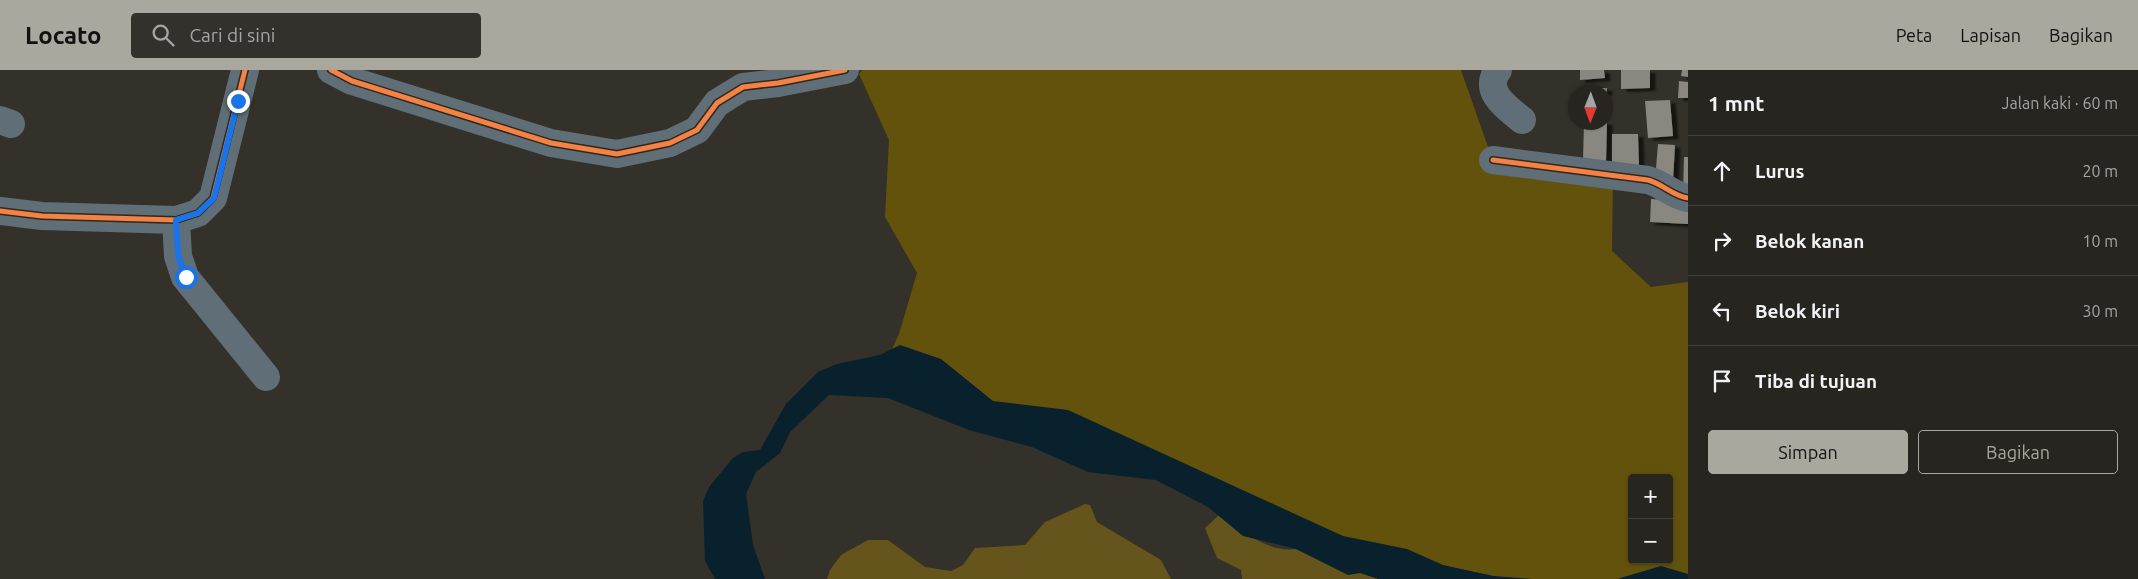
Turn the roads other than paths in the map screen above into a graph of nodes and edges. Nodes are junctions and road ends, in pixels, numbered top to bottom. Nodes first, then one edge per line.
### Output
1 (245, 70) edge
2 (331, 70) edge
3 (845, 70) edge
4 (1498, 70) edge
5 (1522, 120) dead end
6 (1493, 160) dead end
7 (1688, 198) edge
8 (0, 211) edge
9 (176, 220) junction
10 (266, 377) dead end

1 - 9 street
2 - 3 street
4 - 5 street
6 - 7 street
8 - 9 street
9 - 10 street

